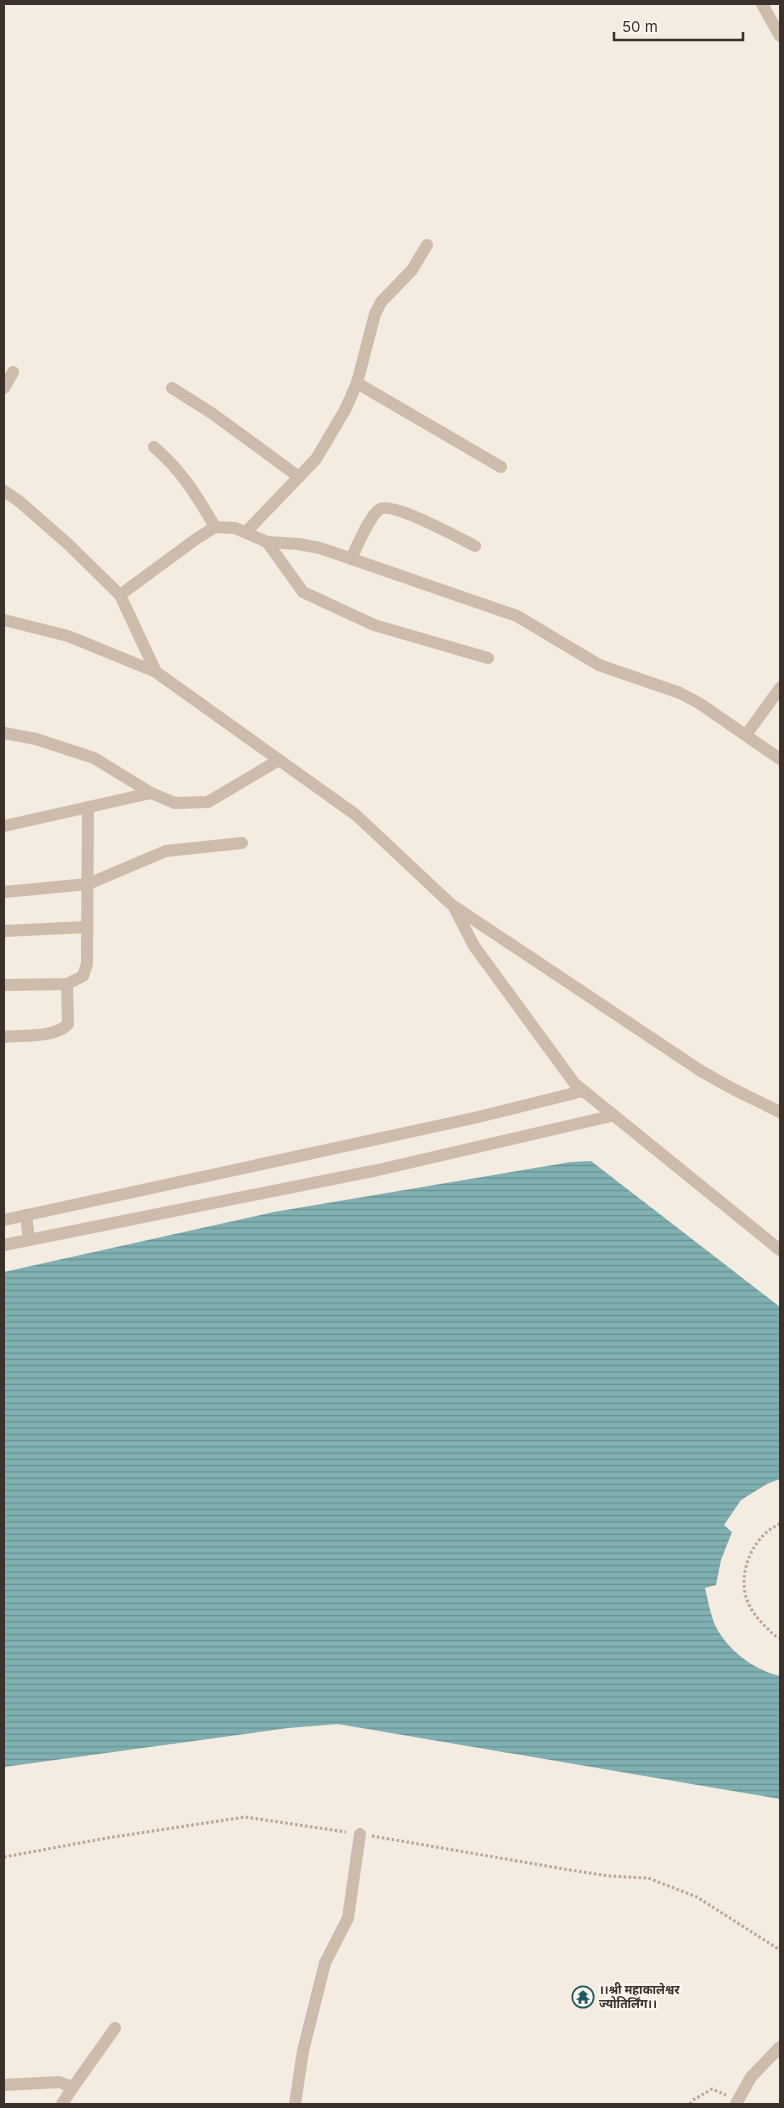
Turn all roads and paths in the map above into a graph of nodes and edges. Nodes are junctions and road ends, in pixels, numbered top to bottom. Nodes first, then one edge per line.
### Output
1 (762, 4) edge
2 (780, 36) edge
3 (427, 245) dead end
4 (12, 372) dead end
5 (357, 383) junction
6 (4, 388) edge
7 (172, 388) dead end
8 (154, 447) dead end
9 (501, 466) dead end
10 (299, 477) junction
11 (4, 491) edge
12 (215, 527) junction
13 (246, 532) junction
14 (267, 542) junction
15 (475, 546) dead end
16 (351, 559) junction
17 (120, 594) junction
18 (4, 620) edge
19 (488, 658) dead end
20 (156, 672) junction
21 (780, 688) edge
22 (4, 733) edge
23 (746, 735) junction
24 (780, 758) edge
25 (279, 760) junction
26 (152, 793) junction
27 (88, 807) junction
28 (4, 826) edge
29 (242, 843) dead end
30 (88, 884) junction
31 (4, 892) edge
32 (454, 907) junction
33 (86, 927) junction
34 (4, 931) edge
35 (4, 984) edge
36 (67, 984) junction
37 (4, 1037) edge
38 (583, 1091) junction
39 (780, 1112) edge
40 (611, 1116) junction
41 (26, 1215) junction
42 (4, 1220) edge
43 (29, 1240) junction
44 (4, 1245) edge
45 (780, 1250) edge
46 (780, 1524) edge
47 (780, 1638) edge
48 (360, 1834) junction
49 (4, 1857) edge
50 (780, 1950) edge
51 (115, 2028) dead end
52 (780, 2047) edge
53 (4, 2085) edge
54 (71, 2090) junction
55 (737, 2102) edge
56 (62, 2104) edge
57 (295, 2104) edge
58 (690, 2104) edge

1 - 2 street
3 - 5 street
4 - 6 street
5 - 9 street
5 - 10 street
7 - 10 street
8 - 12 street
10 - 13 street
11 - 17 street
12 - 13 street
12 - 17 street
13 - 14 street
14 - 16 street
14 - 19 street
15 - 16 street
16 - 23 street
17 - 20 street
18 - 20 street
20 - 25 street
21 - 23 street
22 - 26 street
23 - 24 street
25 - 26 street
25 - 32 street
26 - 27 street
27 - 28 street
27 - 30 street
29 - 30 street
30 - 31 street
30 - 33 street
32 - 38 street
32 - 39 street
33 - 34 street
33 - 36 street
35 - 36 street
36 - 37 street
38 - 40 street
38 - 41 street
40 - 43 street
40 - 45 street
41 - 42 street
41 - 43 street
43 - 44 street
46 - 47 path
48 - 49 path
48 - 50 path
48 - 57 street
51 - 54 street
52 - 55 street
53 - 54 street
54 - 56 street
55 - 58 path

